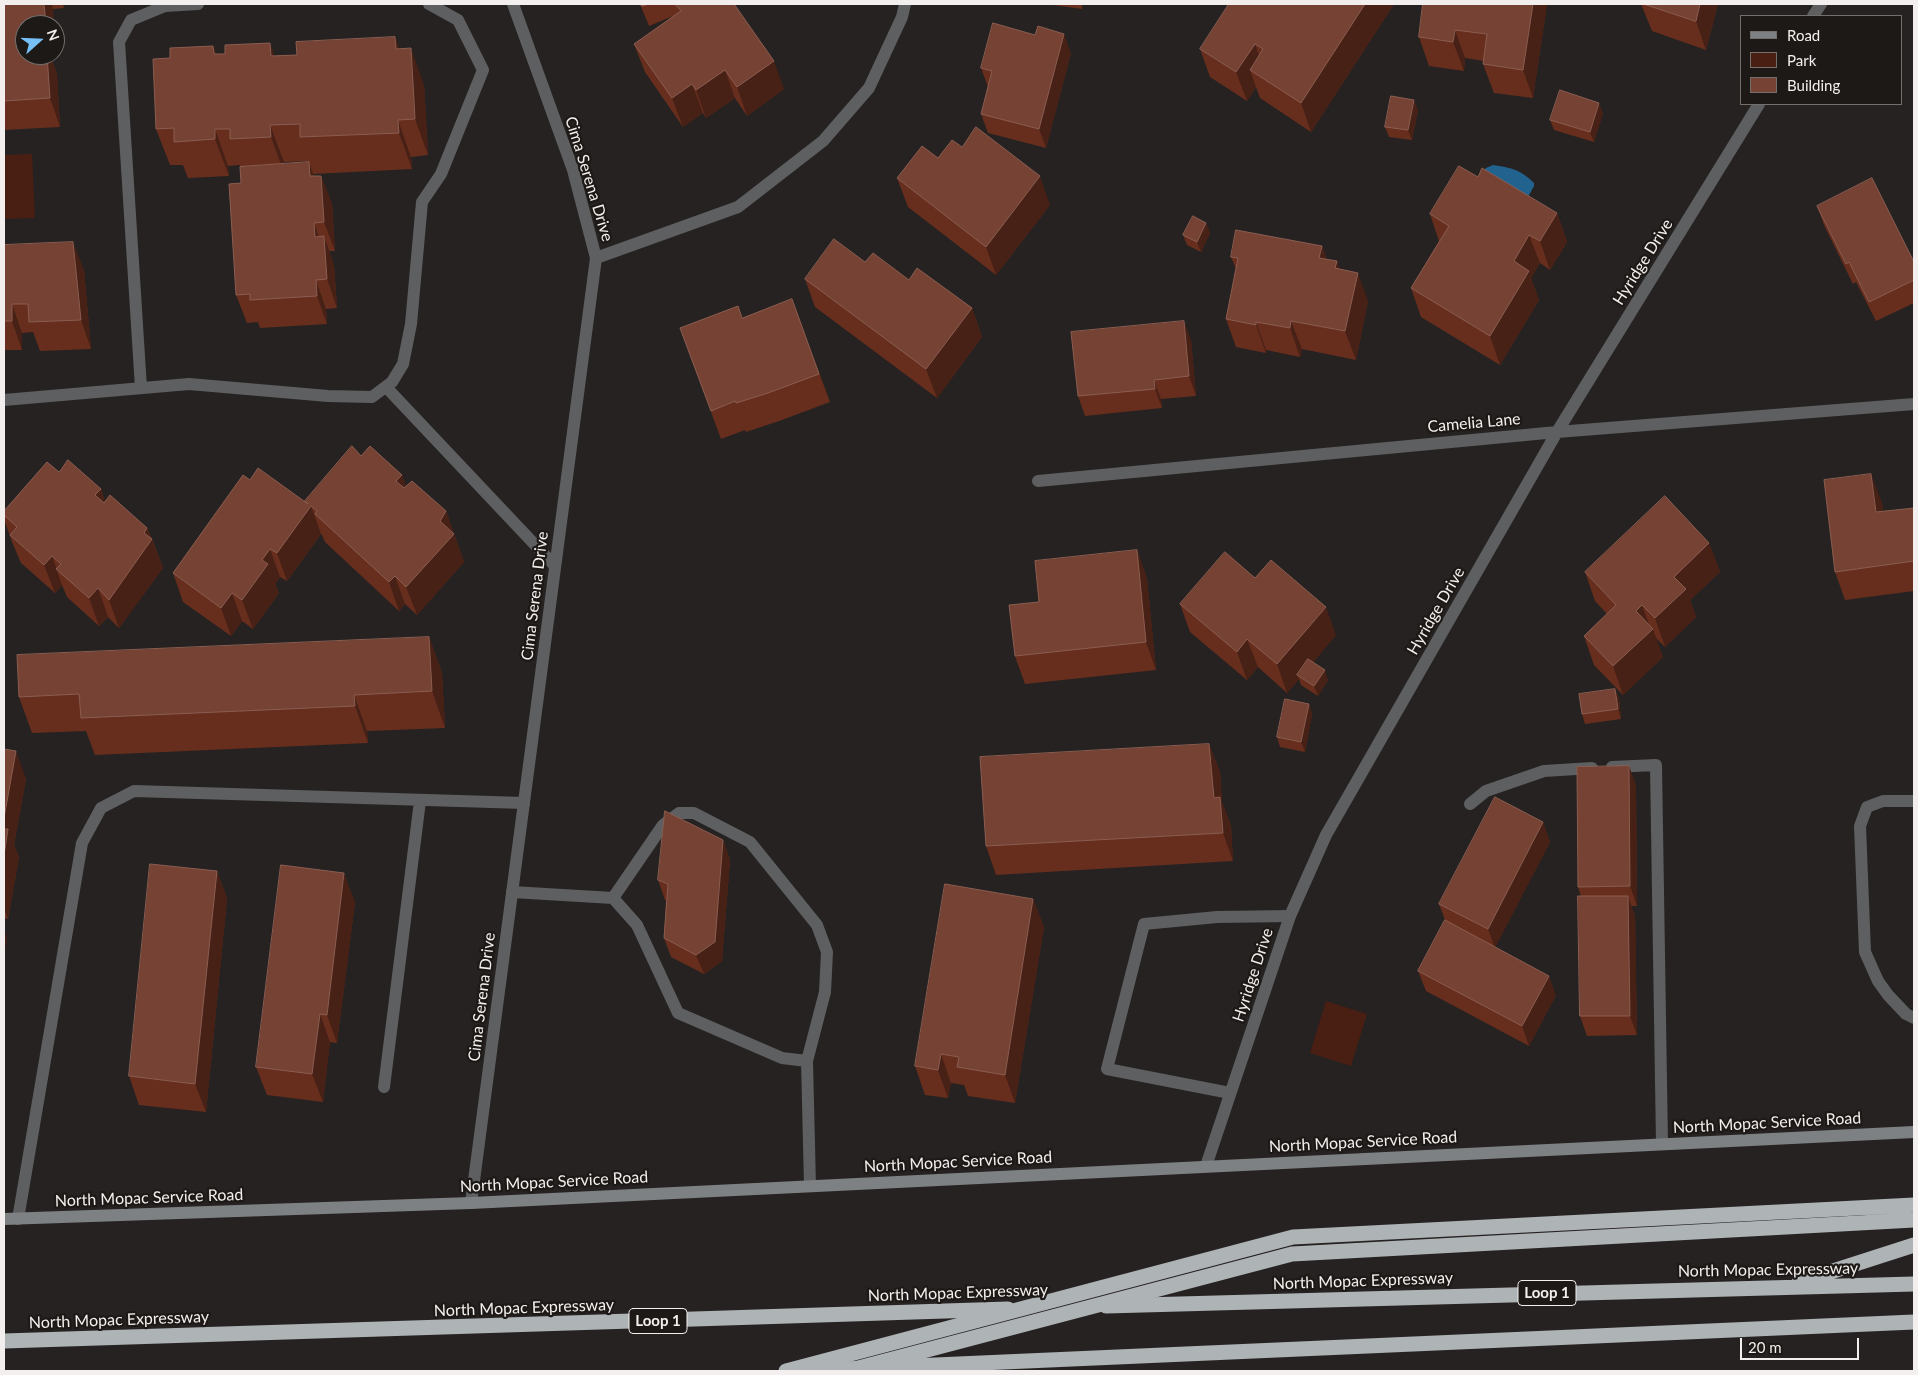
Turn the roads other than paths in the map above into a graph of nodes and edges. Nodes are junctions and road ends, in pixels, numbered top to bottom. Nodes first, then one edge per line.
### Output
1 (198, 4) edge
2 (429, 4) edge
3 (513, 4) edge
4 (906, 4) edge
5 (1820, 4) edge
6 (1814, 15) edge
7 (1758, 105) edge
8 (596, 258) junction
9 (386, 387) junction
10 (141, 388) junction
11 (4, 400) edge
12 (1914, 404) edge
13 (1557, 432) junction
14 (1038, 481) dead end
15 (555, 566) junction
16 (420, 801) junction
17 (1914, 802) edge
18 (524, 803) junction
19 (1470, 804) dead end
20 (512, 892) junction
21 (613, 898) junction
22 (1290, 916) junction
23 (1914, 1018) edge
24 (807, 1061) junction
25 (384, 1087) dead end
26 (1230, 1093) junction
27 (1914, 1132) edge
28 (1662, 1144) junction
29 (1206, 1166) junction
30 (810, 1186) junction
31 (471, 1203) junction
32 (1914, 1205) edge
33 (4, 1219) edge
34 (18, 1219) junction
35 (1914, 1220) edge
36 (1914, 1245) edge
37 (1914, 1284) edge
38 (1783, 1287) junction
39 (1914, 1322) edge
40 (4, 1341) edge
41 (786, 1371) edge
42 (798, 1371) edge
43 (847, 1371) edge

1 - 10 street
2 - 9 street
3 - 8 street, Cima Serena Drive
4 - 8 street
5 - 6 street
7 - 13 street, Hyridge Drive
8 - 15 street, Cima Serena Drive
9 - 10 street
9 - 15 street
10 - 11 street
12 - 13 street, Camelia Lane
13 - 14 street, Camelia Lane
13 - 22 street, Hyridge Drive
15 - 18 street, Cima Serena Drive
16 - 18 street
16 - 25 street
16 - 34 street
17 - 23 street
18 - 20 street, Cima Serena Drive
19 - 28 street
20 - 21 street
20 - 31 street, Cima Serena Drive
21 - 24 street
21 - 24 street
22 - 26 street, Hyridge Drive
22 - 26 street
24 - 30 street
26 - 29 street, Hyridge Drive
27 - 28 main road, North Mopac Service Road
28 - 29 main road, North Mopac Service Road
29 - 30 main road, North Mopac Service Road
30 - 31 main road, North Mopac Service Road
31 - 34 main road, North Mopac Service Road
32 - 41 highway, bridge
33 - 34 main road, North Mopac Service Road
35 - 43 highway, bridge
36 - 38 highway
37 - 38 highway, North Mopac Expressway / Loop 1
38 - 40 highway, North Mopac Expressway / Loop 1
39 - 42 highway

